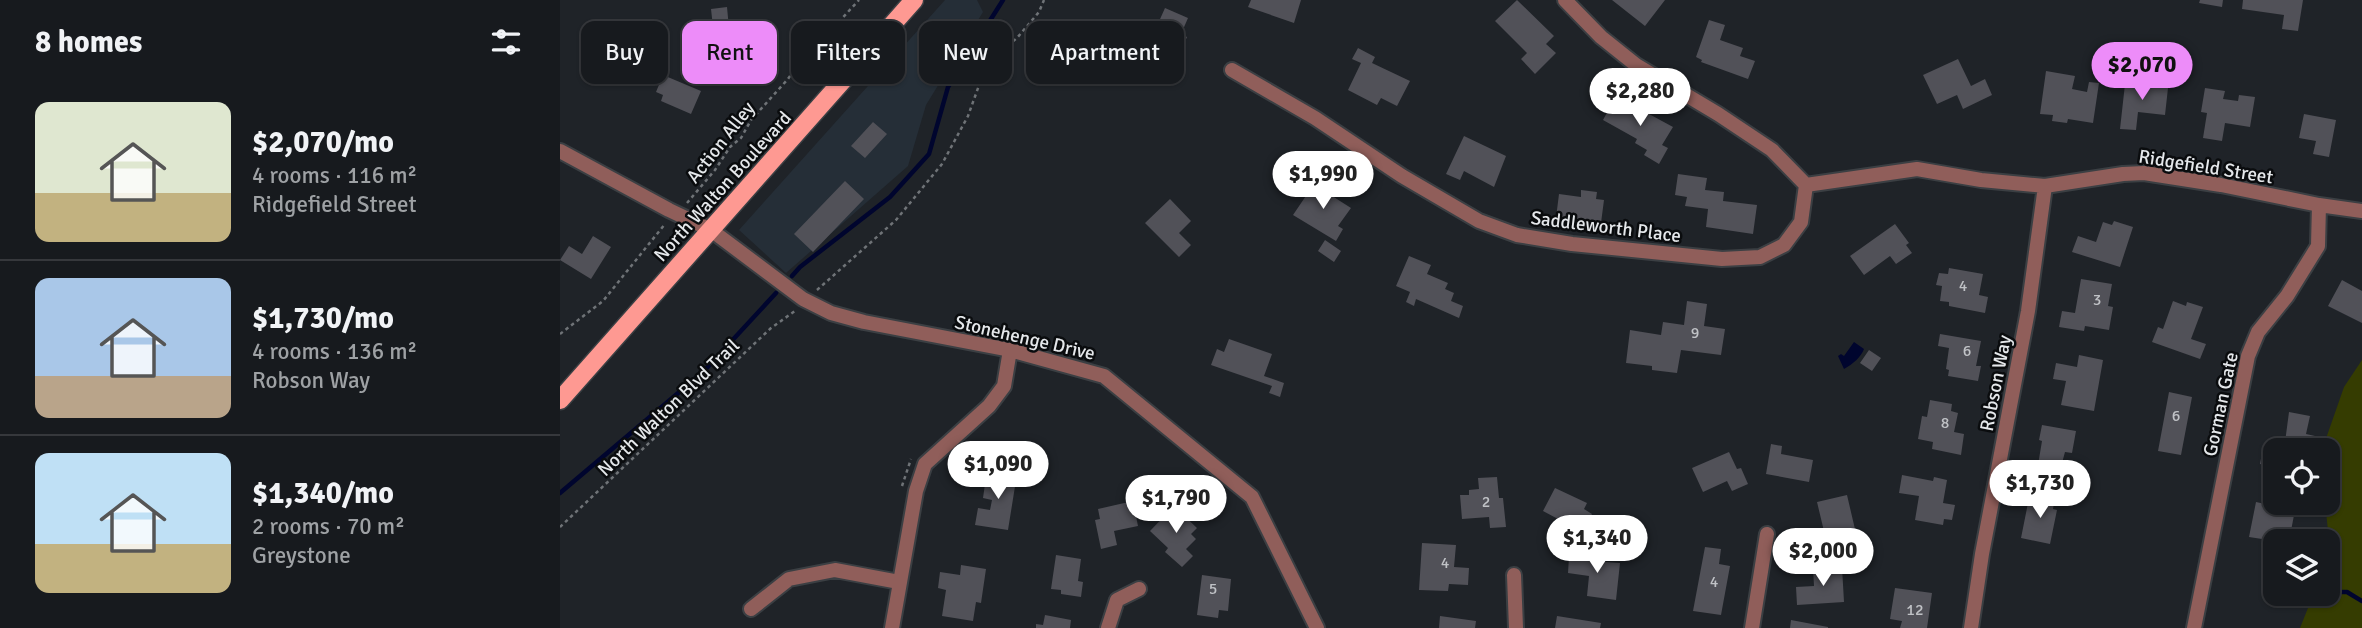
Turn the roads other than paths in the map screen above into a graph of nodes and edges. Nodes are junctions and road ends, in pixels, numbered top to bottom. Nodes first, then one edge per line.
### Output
1 (914, 0) edge
2 (1565, 0) edge
3 (1232, 71) dead end
4 (560, 150) edge
5 (1806, 186) junction
6 (2045, 186) junction
7 (2319, 205) junction
8 (2362, 211) edge
9 (711, 230) junction
10 (1010, 350) junction
11 (560, 400) edge
12 (1767, 534) dead end
13 (1514, 575) dead end
14 (899, 582) junction
15 (1139, 589) dead end
16 (751, 608) dead end
17 (892, 628) edge
18 (1108, 628) edge
19 (1317, 628) edge
20 (1516, 628) edge
21 (1752, 628) edge
22 (1971, 628) edge
23 (2194, 628) edge

1 - 9 main road, North Walton Boulevard
2 - 5 street
3 - 5 street, Saddleworth Place
4 - 9 street, Stonehenge Drive
5 - 6 street, Ridgefield Street
6 - 7 street, Ridgefield Street
6 - 22 street, Robson Way
7 - 8 street, Ridgefield Street
7 - 23 street, Gorman Gate
9 - 10 street, Stonehenge Drive
9 - 11 main road, North Walton Boulevard
10 - 14 street
10 - 19 street, Stonehenge Drive
12 - 21 street
13 - 20 street
14 - 16 street
14 - 17 street
15 - 18 street

